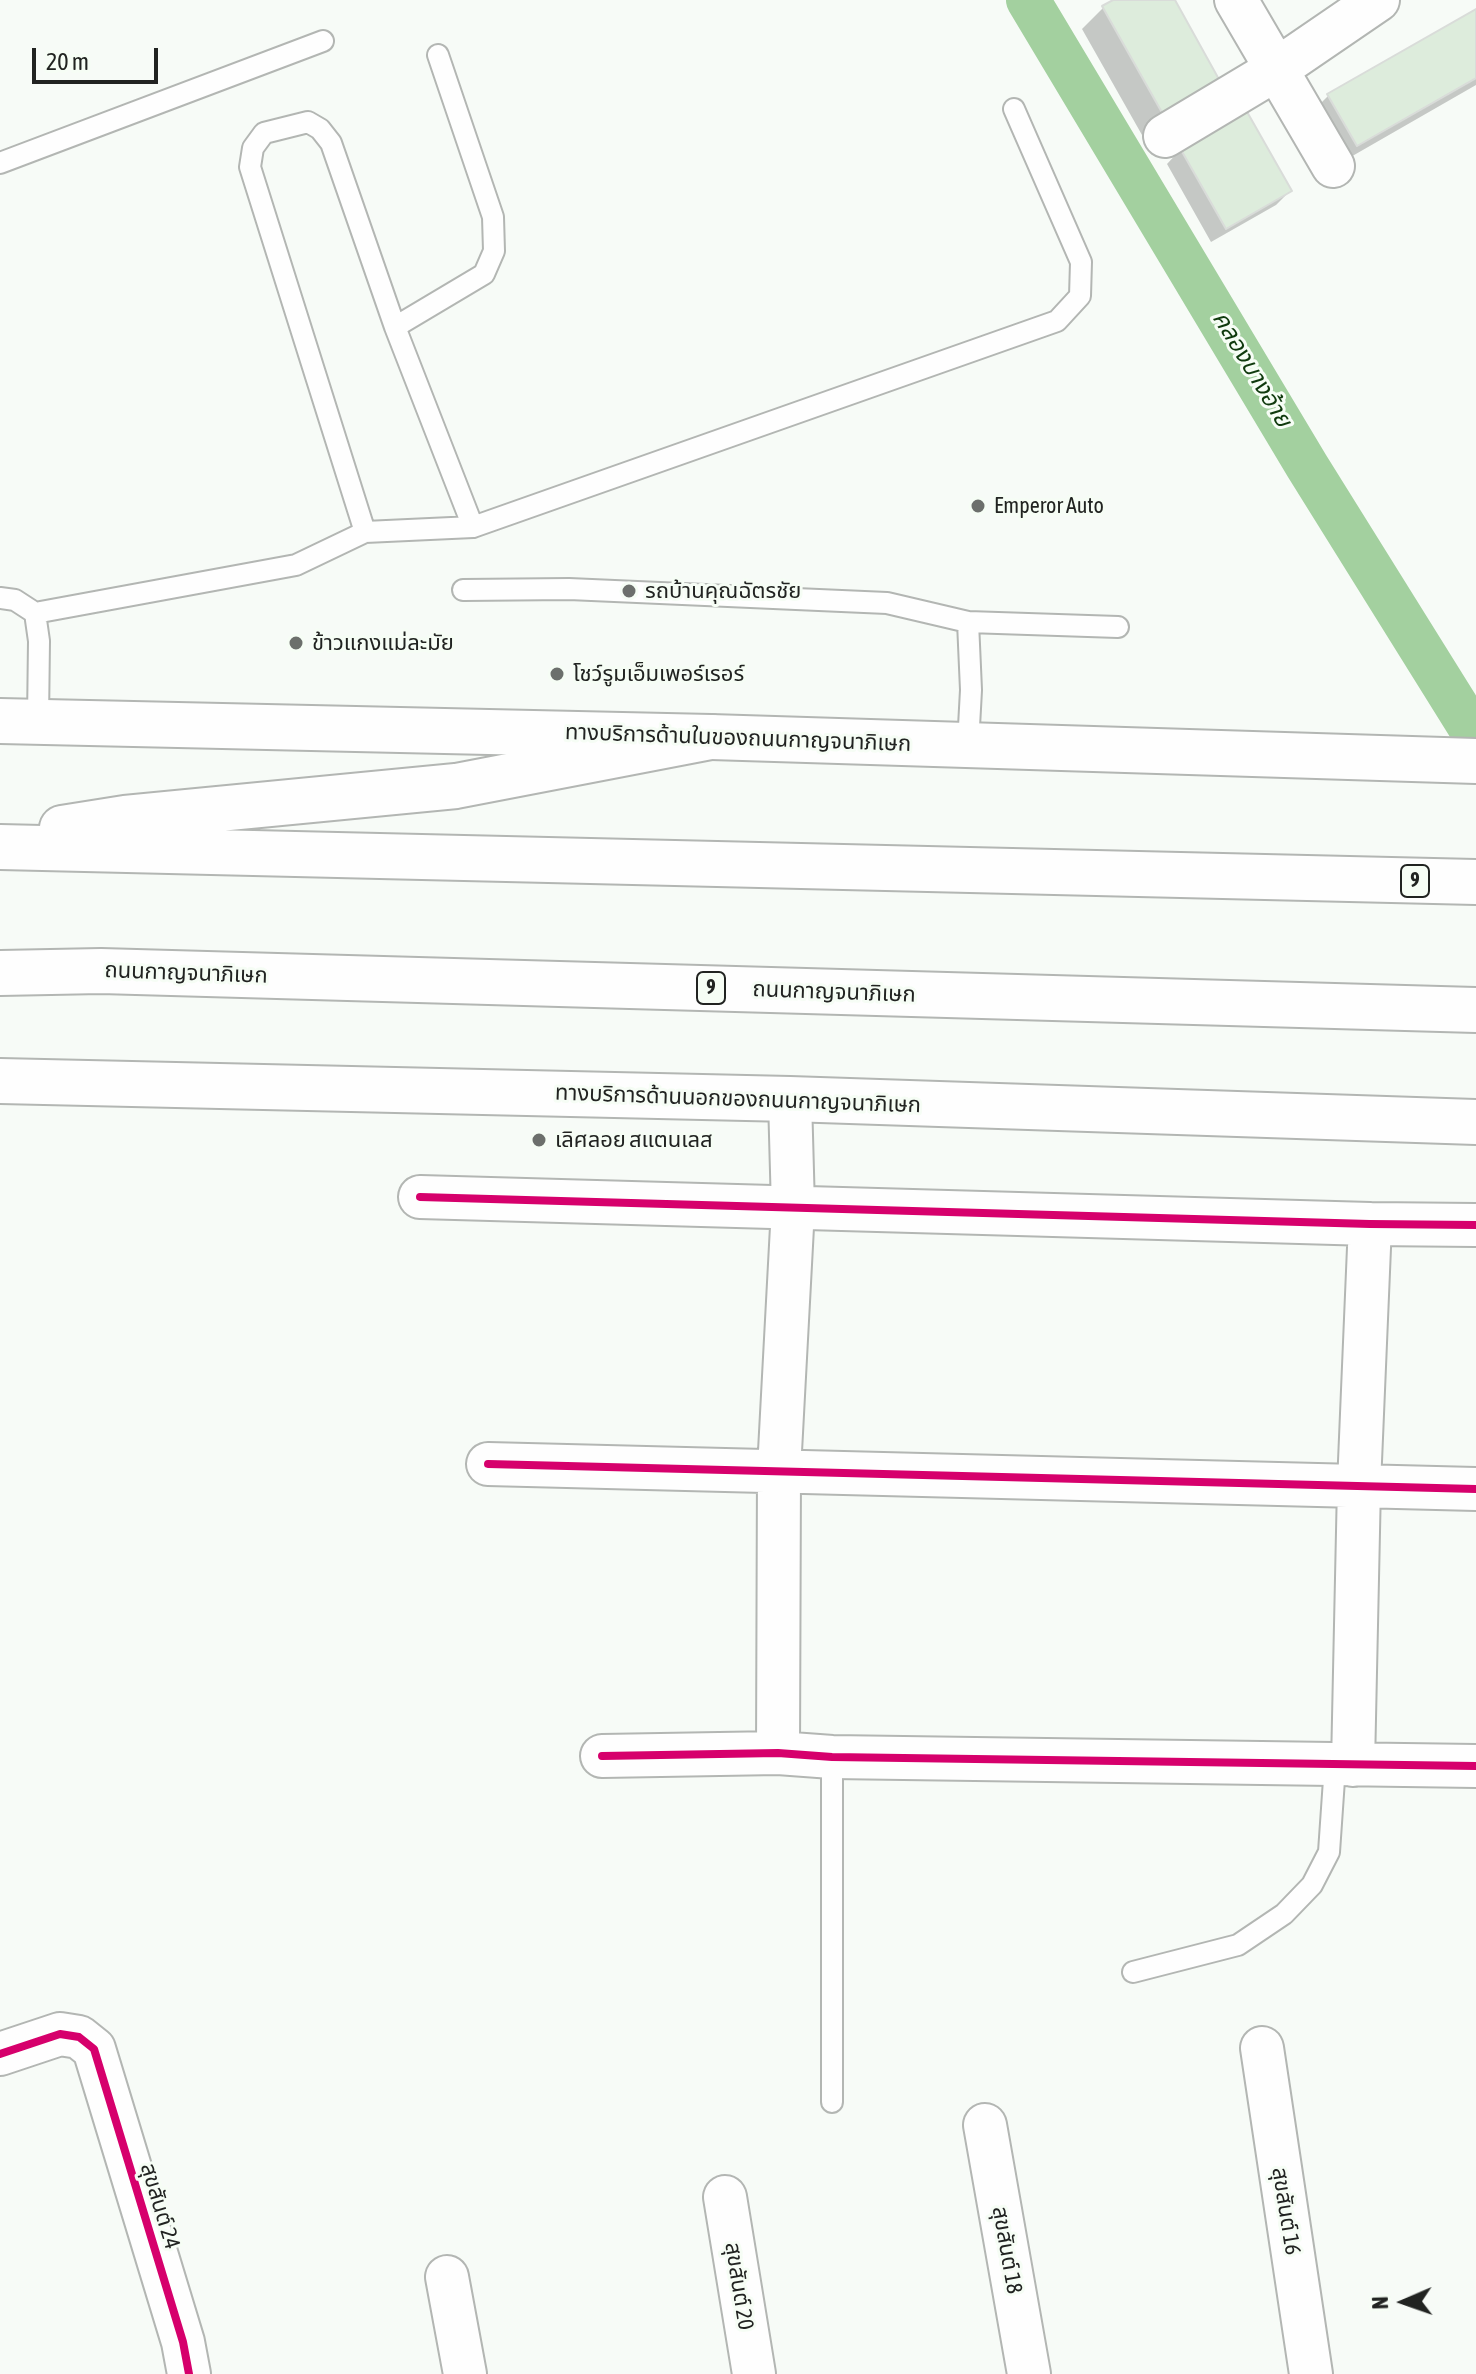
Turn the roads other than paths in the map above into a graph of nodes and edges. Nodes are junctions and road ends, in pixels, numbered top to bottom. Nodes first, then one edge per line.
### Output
1 (1236, 0) edge
2 (1378, 0) edge
3 (323, 41) dead end
4 (438, 55) dead end
5 (1277, 69) junction
6 (1014, 109) dead end
7 (1165, 136) dead end
8 (0, 163) edge
9 (1333, 166) dead end
10 (395, 327) junction
11 (473, 527) junction
12 (365, 532) junction
13 (463, 590) dead end
14 (0, 598) edge
15 (35, 613) junction
16 (968, 622) junction
17 (1118, 627) dead end
18 (19, 720) edge
19 (711, 737) junction
20 (968, 745) junction
21 (1476, 761) edge
22 (0, 837) edge
23 (0, 847) edge
24 (1476, 882) edge
25 (0, 973) edge
26 (1476, 1010) edge
27 (0, 1081) edge
28 (790, 1099) junction
29 (1472, 1122) edge
30 (420, 1197) dead end
31 (793, 1208) junction
32 (1370, 1224) junction
33 (1476, 1225) edge
34 (488, 1464) dead end
35 (779, 1470) junction
36 (1359, 1485) junction
37 (1476, 1489) edge
38 (778, 1753) junction
39 (602, 1756) dead end
40 (832, 1757) junction
41 (1344, 1765) junction
42 (1476, 1766) edge
43 (1133, 1972) dead end
44 (1262, 2048) dead end
45 (0, 2054) edge
46 (832, 2102) dead end
47 (985, 2125) dead end
48 (725, 2197) dead end
49 (447, 2277) dead end
50 (189, 2374) edge
51 (465, 2374) edge
52 (754, 2374) edge
53 (1029, 2374) edge
54 (1311, 2374) edge

1 - 5 street
2 - 5 street
3 - 8 lane
4 - 10 lane
5 - 7 street
5 - 9 street
6 - 11 lane
10 - 11 lane
10 - 12 lane
11 - 12 lane
12 - 15 lane
13 - 16 lane
14 - 15 lane
15 - 18 lane
16 - 17 lane
16 - 20 lane
18 - 19 main road, ทางบริการด้านในของถนนกาญจนาภิเษก
19 - 20 main road, ทางบริการด้านในของถนนกาญจนาภิเษก
19 - 22 main road
20 - 21 main road, ทางบริการด้านในของถนนกาญจนาภิเษก
23 - 24 main road, 9
25 - 26 main road, ถนนกาญจนาภิเษก / 9
27 - 28 main road, ทางบริการด้านนอกของถนนกาญจนาภิเษก
28 - 29 main road, ทางบริการด้านนอกของถนนกาญจนาภิเษก
28 - 31 street
30 - 31 street
31 - 32 street
31 - 35 street
32 - 33 street
32 - 36 street
34 - 35 street
35 - 36 street
35 - 38 street
36 - 37 street
36 - 41 street
38 - 39 street
38 - 40 street
40 - 41 street
40 - 46 lane
41 - 42 street
41 - 43 lane
44 - 54 street, สุขสันต์ 16
45 - 50 street, สุขสันต์ 24
47 - 53 street, สุขสันต์ 18
48 - 52 street, สุขสันต์ 20
49 - 51 street

